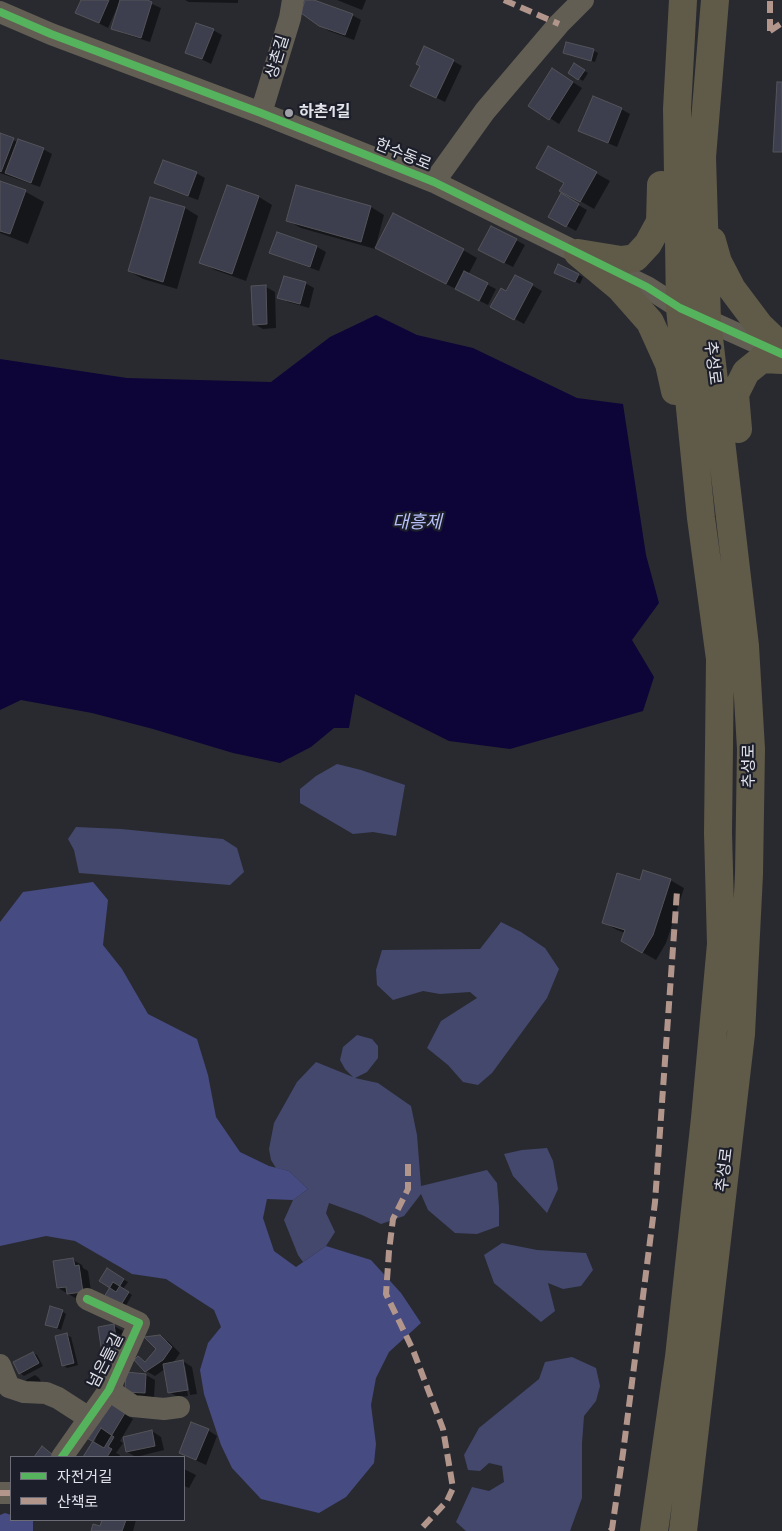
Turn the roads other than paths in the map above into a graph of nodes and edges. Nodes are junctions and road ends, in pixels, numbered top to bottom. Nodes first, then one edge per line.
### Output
1 (293, 0) edge
2 (583, 0) edge
3 (681, 0) edge
4 (715, 0) edge
5 (0, 12) edge
6 (261, 113) junction
7 (434, 182) junction
8 (703, 206) junction
9 (578, 253) junction
10 (680, 308) junction
11 (707, 321) junction
12 (782, 346) edge
13 (782, 354) edge
14 (782, 360) edge
15 (720, 681) junction
16 (751, 749) junction
17 (87, 1299) dead end
18 (0, 1365) edge
19 (108, 1390) junction
20 (179, 1407) dead end
21 (89, 1418) junction
22 (63, 1456) edge
23 (654, 1531) edge
24 (683, 1531) edge

1 - 6 street, 상촌길
2 - 7 street
3 - 9 main road
3 - 10 main road, 추성로
4 - 8 main road, 추성로
5 - 6 street, 한수동로
6 - 7 street, 한수동로
7 - 9 street, 한수동로
8 - 11 main road, 추성로
8 - 12 main road
9 - 10 street, 한수동로
9 - 15 main road
10 - 11 street, 한수동로
10 - 15 main road, 추성로
11 - 13 street, 한수동로
11 - 16 main road, 추성로
14 - 16 main road
15 - 23 main road, 추성로
16 - 24 main road, 추성로
17 - 19 street, 넘은들길
18 - 21 street
19 - 20 street
19 - 21 street, 넘은들길
21 - 22 street, 넘은들길

